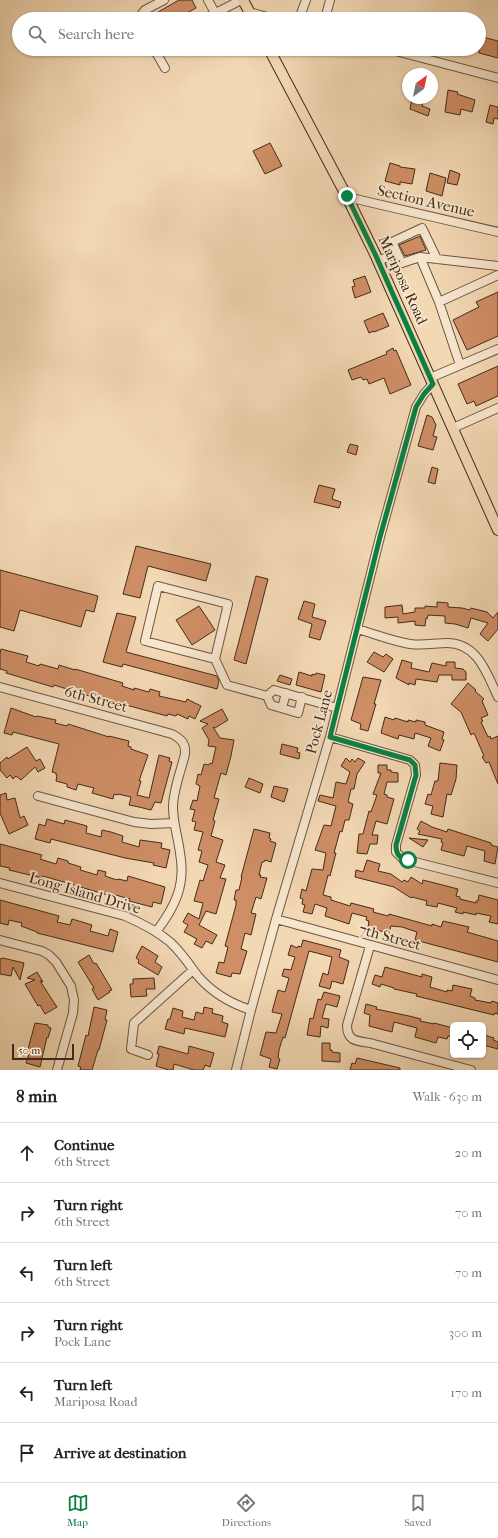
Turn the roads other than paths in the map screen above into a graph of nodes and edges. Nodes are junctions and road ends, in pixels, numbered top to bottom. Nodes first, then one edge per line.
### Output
1 (164, 0) edge
2 (208, 0) edge
3 (242, 0) edge
4 (306, 0) edge
5 (330, 0) edge
6 (143, 12) edge
7 (214, 12) edge
8 (217, 12) edge
9 (249, 12) edge
10 (301, 12) edge
11 (327, 12) edge
12 (158, 56) edge
13 (273, 56) edge
14 (415, 56) edge
15 (165, 68) dead end
16 (498, 78) edge
17 (347, 196) junction
18 (498, 232) edge
19 (397, 253) junction
20 (420, 257) junction
21 (438, 259) junction
22 (378, 261) junction
23 (498, 266) edge
24 (498, 275) edge
25 (439, 302) junction
26 (498, 349) edge
27 (460, 365) junction
28 (432, 381) junction
29 (498, 408) edge
30 (453, 428) junction
31 (498, 530) edge
32 (358, 629) junction
33 (214, 659) junction
34 (0, 687) edge
35 (286, 693) junction
36 (267, 696) junction
37 (302, 697) junction
38 (498, 697) edge
39 (282, 708) junction
40 (337, 708) junction
41 (330, 737) junction
42 (38, 796) dead end
43 (174, 823) junction
44 (0, 883) edge
45 (498, 883) edge
46 (276, 919) junction
47 (156, 932) junction
48 (0, 940) edge
49 (370, 946) junction
50 (193, 970) junction
51 (498, 980) edge
52 (251, 1010) junction
53 (148, 1056) dead end
54 (57, 1070) edge
55 (236, 1070) edge
56 (471, 1070) edge

1 - 6 street
2 - 7 street
3 - 8 street
3 - 9 main road
4 - 10 street
5 - 11 street
12 - 15 street
13 - 17 main road, Mariposa Road
14 - 16 street
17 - 18 street, Section Avenue
17 - 22 main road, Mariposa Road
19 - 20 street
19 - 21 street
19 - 22 street
20 - 21 street
20 - 25 street
21 - 23 street
22 - 28 main road, Mariposa Road
24 - 25 street
25 - 27 street
26 - 27 street
27 - 28 street
28 - 30 main road, Mariposa Road
28 - 32 street, Pock Lane
29 - 30 street
30 - 31 main road, Mariposa Road
32 - 38 street
32 - 40 street, Pock Lane
33 - 33 street
33 - 36 street
34 - 43 street, 6th Street
35 - 36 street
35 - 37 street
35 - 39 street
36 - 39 street
37 - 39 street
37 - 40 street
40 - 41 street, Pock Lane
41 - 45 street
41 - 46 street, Pock Lane
42 - 43 street
43 - 47 street
44 - 47 street, Long Island Drive
46 - 49 street, 7th Street
46 - 52 street, Pock Lane
47 - 50 street, Long Island Drive
48 - 54 street
49 - 51 street, 7th Street
49 - 56 street
50 - 52 street, Long Island Drive
50 - 53 street
52 - 55 street, Pock Lane

